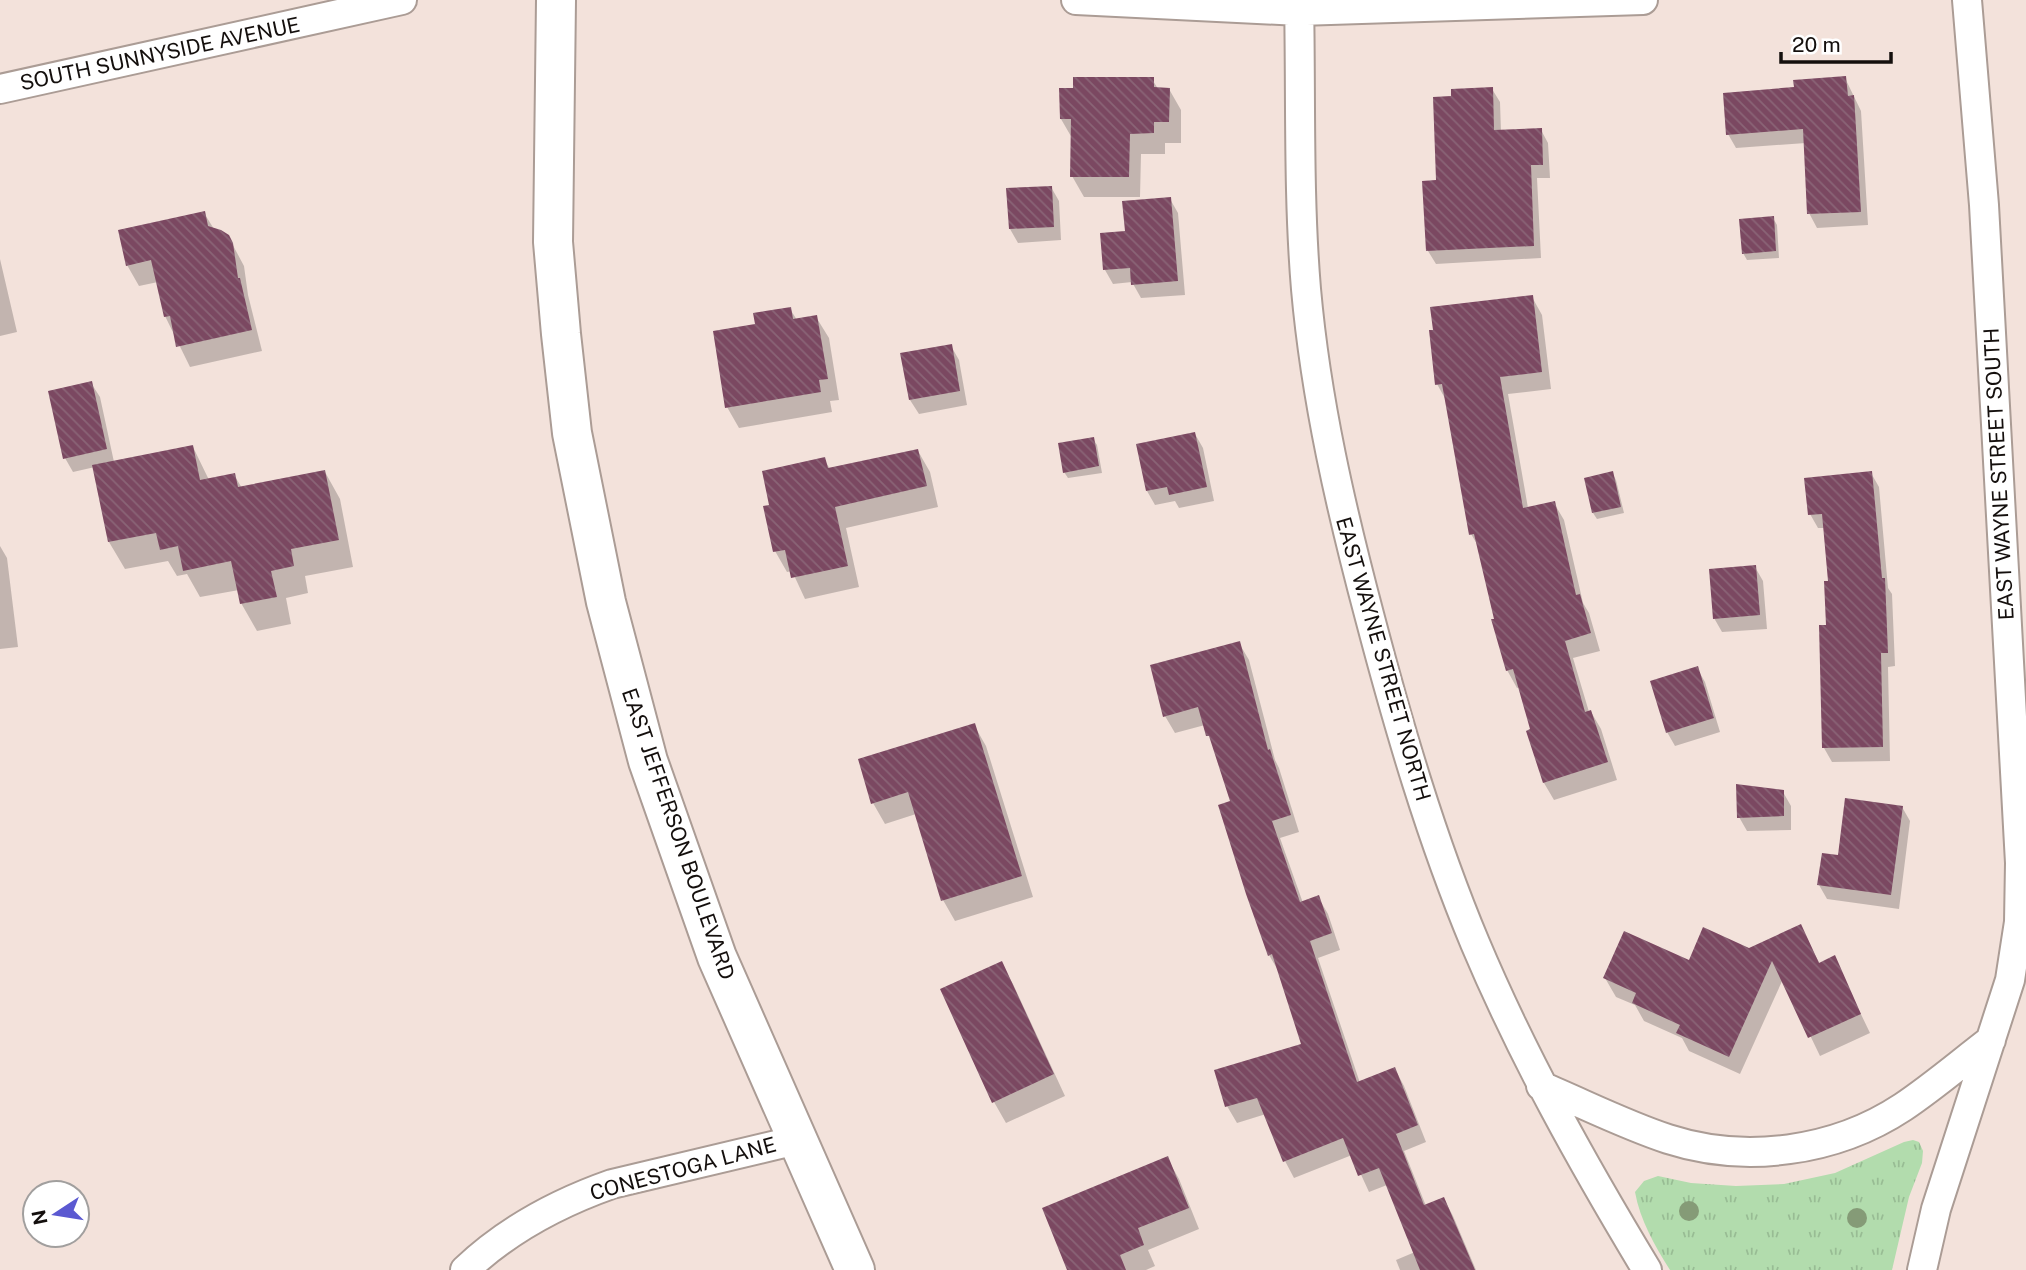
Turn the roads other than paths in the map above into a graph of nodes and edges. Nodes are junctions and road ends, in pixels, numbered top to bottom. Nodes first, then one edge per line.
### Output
1 (402, 0) edge
2 (556, 0) edge
3 (1076, 0) edge
4 (1643, 0) edge
5 (1967, 0) edge
6 (1299, 5) edge
7 (0, 89) edge
8 (1991, 1040) junction
9 (1541, 1086) junction
10 (797, 1140) junction
11 (465, 1270) edge
12 (855, 1270) edge
13 (1647, 1270) edge
14 (1922, 1270) edge

1 - 7 street, SOUTH SUNNYSIDE AVENUE
2 - 10 street, EAST JEFFERSON BOULEVARD
3 - 6 street
4 - 6 street
5 - 8 street, EAST WAYNE STREET SOUTH
6 - 9 street, EAST WAYNE STREET NORTH
8 - 9 street
8 - 14 street, EAST WAYNE STREET SOUTH
9 - 13 street, EAST WAYNE STREET NORTH
10 - 11 street, CONESTOGA LANE
10 - 12 street, EAST JEFFERSON BOULEVARD

